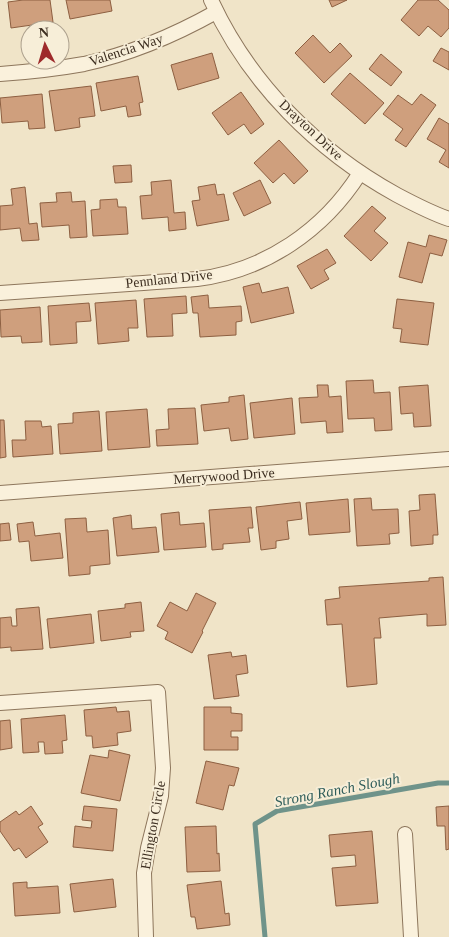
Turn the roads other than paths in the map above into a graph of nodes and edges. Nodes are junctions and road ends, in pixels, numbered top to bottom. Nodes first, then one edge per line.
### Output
1 (213, 6) edge
2 (0, 74) edge
3 (360, 173) junction
4 (449, 219) edge
5 (0, 293) edge
6 (449, 459) edge
7 (0, 493) edge
8 (0, 703) edge
9 (405, 834) dead end
10 (146, 937) edge
11 (411, 937) edge

1 - 2 street, Valencia Way
1 - 3 street, Drayton Drive
3 - 4 street, Drayton Drive
3 - 5 street, Pennland Drive
6 - 7 street, Merrywood Drive
8 - 10 street, Ellington Circle
9 - 11 street

